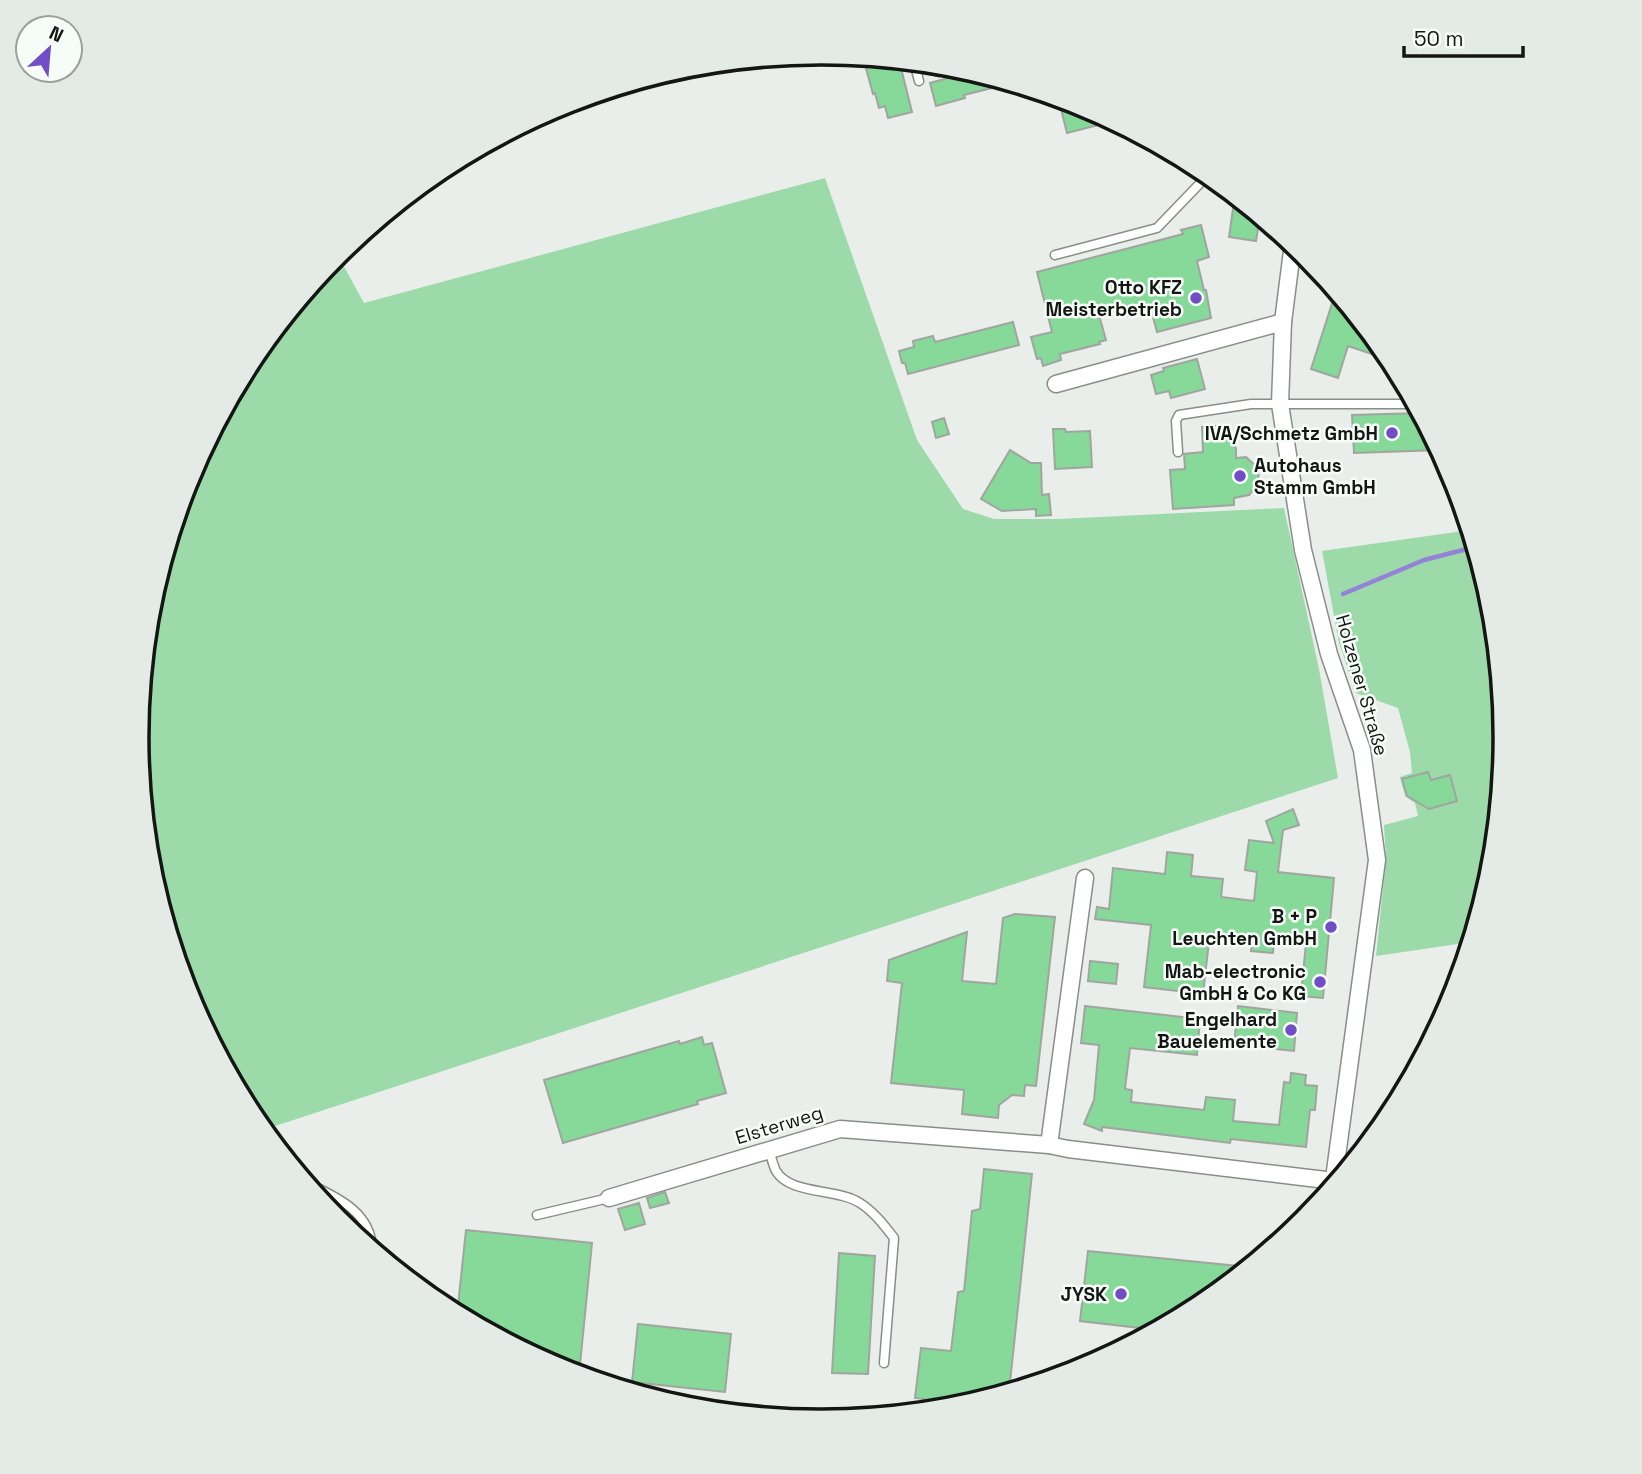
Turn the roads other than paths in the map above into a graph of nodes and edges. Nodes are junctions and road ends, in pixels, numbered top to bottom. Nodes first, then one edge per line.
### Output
1 (917, 72) edge
2 (919, 81) dead end
3 (1201, 183) edge
4 (1055, 255) dead end
5 (1291, 257) edge
6 (1283, 322) junction
7 (1056, 384) dead end
8 (1280, 404) junction
9 (1405, 404) edge
10 (1178, 452) dead end
11 (1084, 878) dead end
12 (1049, 1145) junction
13 (769, 1150) junction
14 (1336, 1168) edge
15 (1324, 1183) edge
16 (328, 1193) edge
17 (609, 1198) joint
18 (537, 1214) dead end
19 (367, 1231) edge
20 (884, 1363) dead end

1 - 2 lane
3 - 4 lane
5 - 6 street, Holzener Straße
6 - 7 street
6 - 8 street, Holzener Straße
8 - 9 lane
8 - 10 lane
8 - 14 street, Holzener Straße
11 - 12 street
12 - 13 street, Elsterweg
12 - 15 street, Elsterweg
13 - 17 street, Elsterweg
13 - 20 lane
16 - 19 lane
17 - 18 lane

